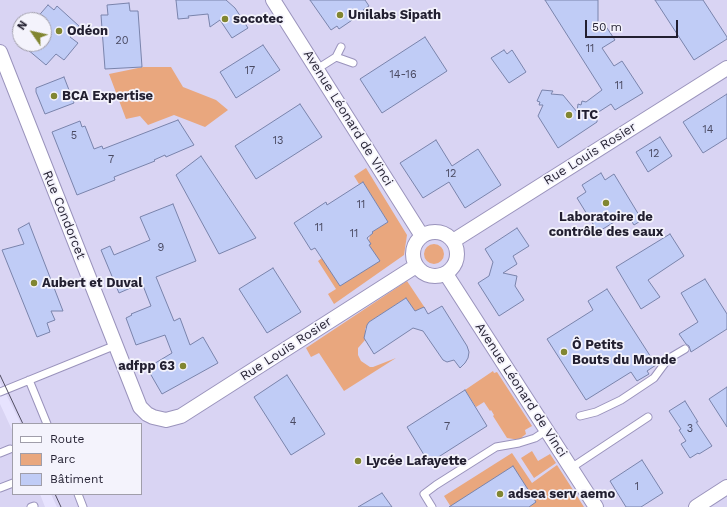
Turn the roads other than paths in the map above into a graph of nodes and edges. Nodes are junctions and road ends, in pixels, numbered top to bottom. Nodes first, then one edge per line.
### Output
1 (273, 0) edge
2 (341, 47) dead end
3 (0, 52) edge
4 (336, 57) junction
5 (353, 63) dead end
6 (727, 68) edge
7 (317, 69) junction
8 (422, 236) junction
9 (453, 241) junction
10 (416, 266) junction
11 (446, 274) junction
12 (116, 346) junction
13 (685, 349) dead end
14 (29, 380) junction
15 (0, 392) edge
16 (580, 416) dead end
17 (153, 417) joint
18 (648, 417) dead end
19 (47, 423) edge
20 (547, 430) junction
21 (10, 449) dead end
22 (0, 453) edge
23 (571, 468) junction
24 (12, 483) edge
25 (727, 487) edge
26 (0, 488) edge
27 (78, 495) edge
28 (83, 507) edge
29 (432, 507) edge
30 (596, 507) edge
31 (696, 507) edge

1 - 7 street, Avenue Léonard de Vinci
2 - 4 lane
3 - 12 street, Rue Condorcet
4 - 5 lane
4 - 7 lane
6 - 9 street, Rue Louis Rosier
7 - 8 street, Avenue Léonard de Vinci
8 - 9 street
8 - 10 street
9 - 11 street
10 - 11 street
10 - 17 street, Rue Louis Rosier
11 - 20 street, Avenue Léonard de Vinci
12 - 14 lane
12 - 17 street, Rue Condorcet
13 - 16 lane
14 - 15 lane
14 - 19 lane
18 - 23 lane
20 - 23 street, Avenue Léonard de Vinci
20 - 29 lane
21 - 22 lane
23 - 30 street, Avenue Léonard de Vinci
24 - 26 lane
25 - 31 street
27 - 28 lane

